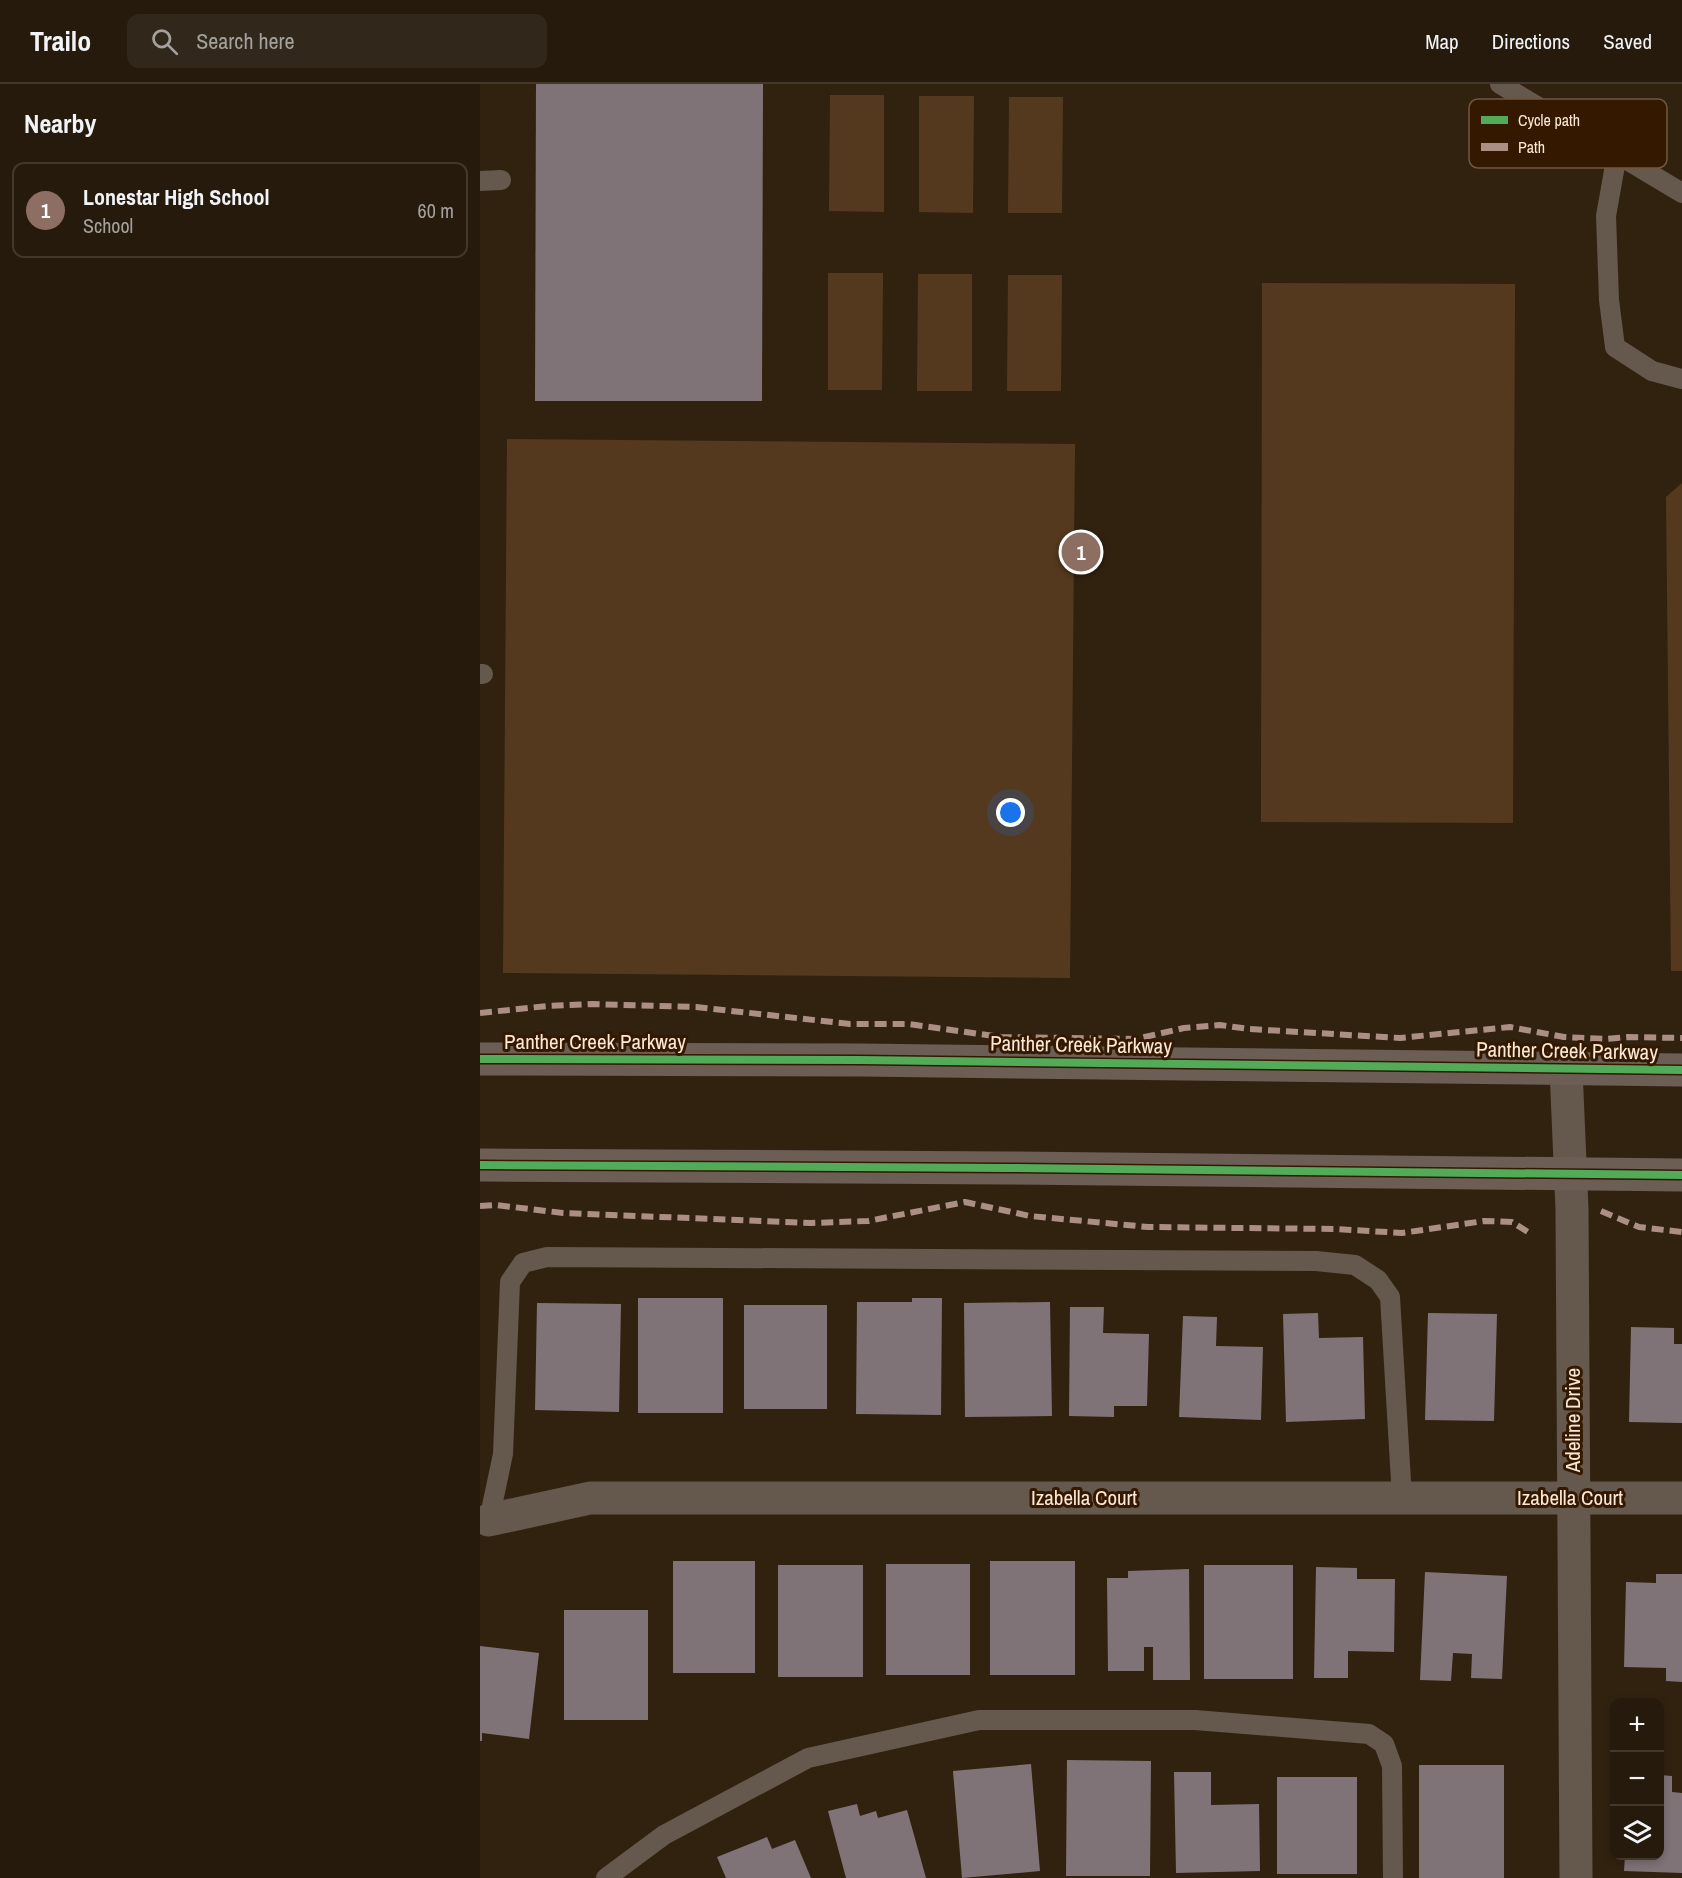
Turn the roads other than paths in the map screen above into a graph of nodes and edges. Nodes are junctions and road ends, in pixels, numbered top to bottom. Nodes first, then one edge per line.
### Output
1 (1500, 84) edge
2 (1525, 99) edge
3 (1615, 168) edge
4 (1640, 168) edge
5 (501, 180) dead end
6 (480, 181) edge
7 (1682, 193) edge
8 (1682, 379) edge
9 (480, 1059) edge
10 (1566, 1069) junction
11 (1682, 1070) edge
12 (480, 1165) edge
13 (1571, 1174) junction
14 (1682, 1175) edge
15 (1402, 1498) junction
16 (1574, 1498) junction
17 (1682, 1498) edge
18 (489, 1520) joint
19 (606, 1878) edge
20 (1393, 1878) edge
21 (1576, 1878) edge

1 - 2 lane
3 - 8 lane
4 - 7 lane
5 - 6 lane
9 - 10 main road, Panther Creek Parkway
10 - 11 main road, Panther Creek Parkway
10 - 13 street, Adeline Drive
12 - 13 main road
13 - 14 main road
13 - 16 street, Adeline Drive
15 - 16 street, Izabella Court
15 - 18 street, Izabella Court
15 - 18 lane
16 - 17 street, Izabella Court
16 - 21 street, Adeline Drive
19 - 20 lane

